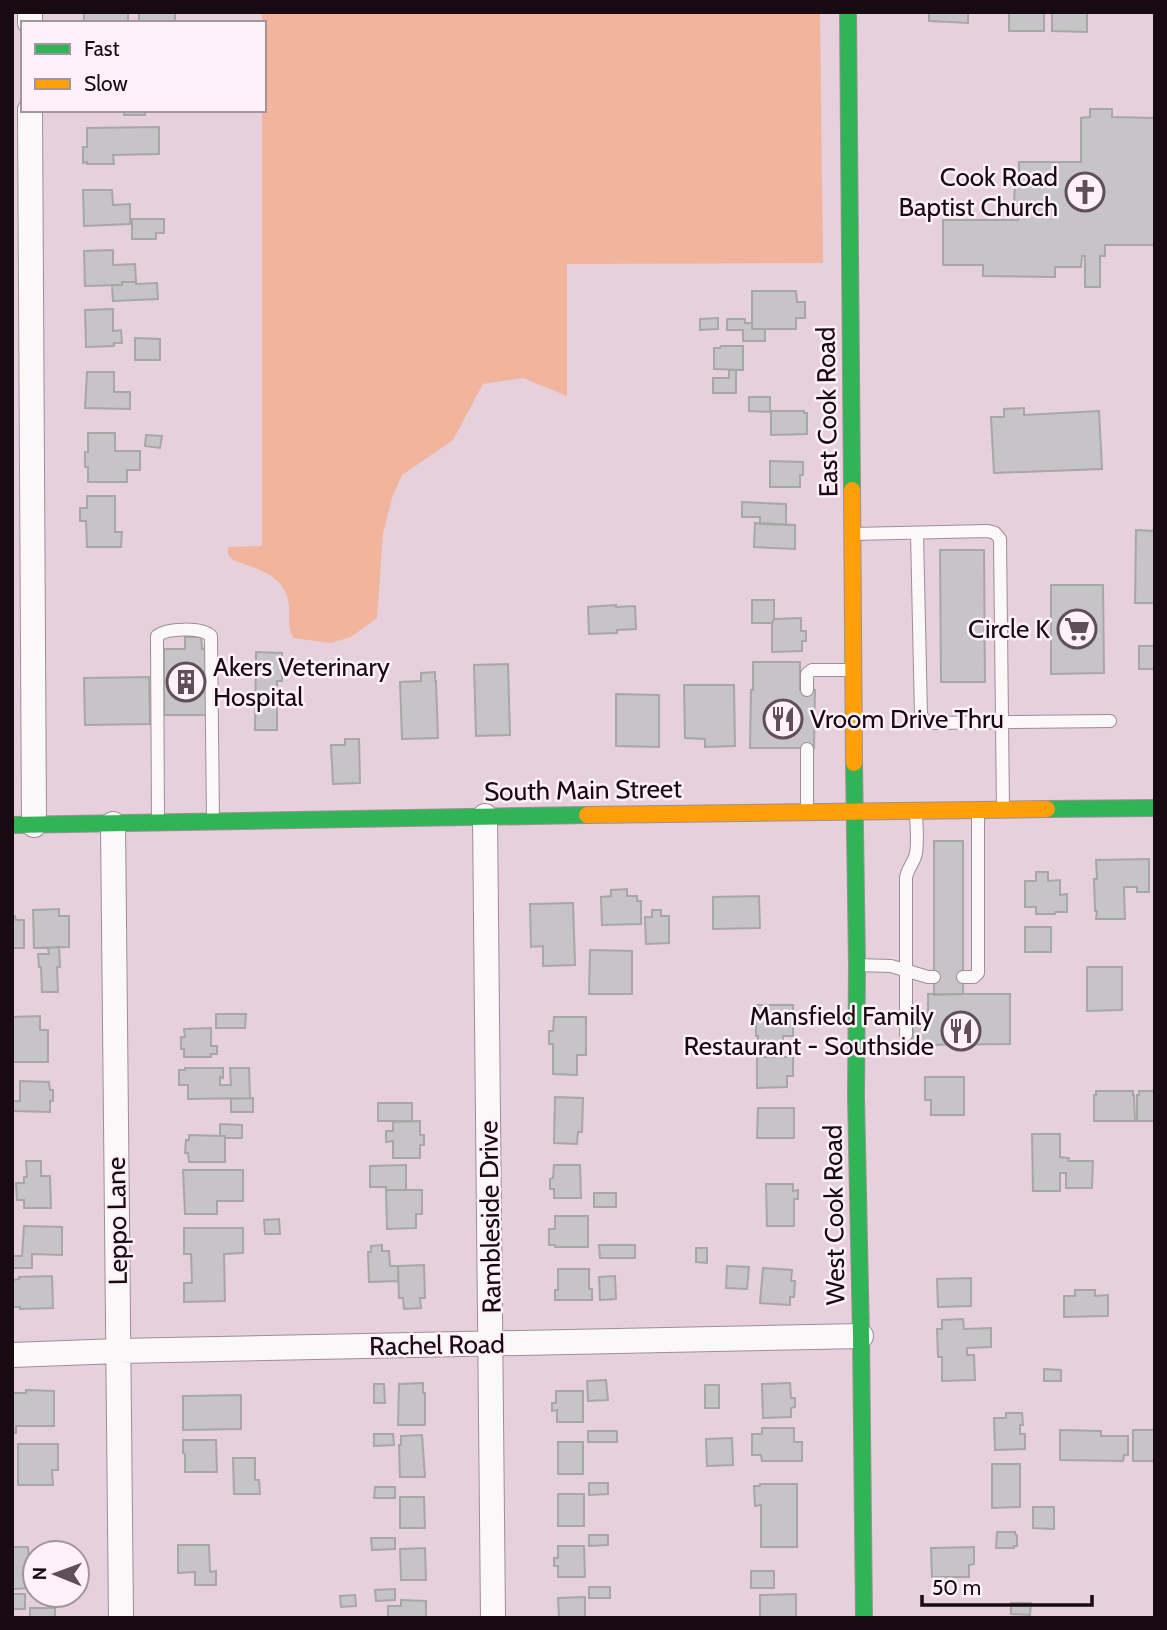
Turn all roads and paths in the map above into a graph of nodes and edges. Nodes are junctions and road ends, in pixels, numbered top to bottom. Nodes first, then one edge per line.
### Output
1 (848, 12) edge
2 (30, 112) edge
3 (917, 533) junction
4 (853, 534) junction
5 (854, 670) junction
6 (807, 690) dead end
7 (1110, 721) dead end
8 (1002, 722) junction
9 (807, 749) dead end
10 (1155, 808) edge
11 (978, 810) junction
12 (1003, 810) junction
13 (916, 811) junction
14 (807, 812) junction
15 (854, 812) junction
16 (485, 816) junction
17 (213, 821) junction
18 (158, 822) junction
19 (113, 824) junction
20 (23, 825) edge
21 (857, 965) junction
22 (906, 971) junction
23 (934, 977) dead end
24 (963, 977) dead end
25 (906, 1035) dead end
26 (861, 1336) junction
27 (491, 1344) junction
28 (119, 1351) junction
29 (12, 1355) edge
30 (121, 1618) edge
31 (493, 1618) edge
32 (864, 1618) edge

1 - 4 main road, East Cook Road
2 - 20 street
3 - 4 lane
3 - 8 lane
3 - 8 lane
4 - 5 main road, East Cook Road
5 - 6 lane
5 - 15 main road, East Cook Road
7 - 8 lane
8 - 12 lane
9 - 14 lane
10 - 12 main road, South Main Street
11 - 12 main road, South Main Street
11 - 13 main road, South Main Street
11 - 24 lane
13 - 15 main road, South Main Street
13 - 22 lane
14 - 15 main road, South Main Street
14 - 16 main road, South Main Street
15 - 21 main road, West Cook Road
16 - 17 main road, South Main Street
16 - 27 street, Rambleside Drive
17 - 18 main road, South Main Street
17 - 18 lane
18 - 19 main road, South Main Street
19 - 20 main road, South Main Street
19 - 28 street, Leppo Lane
21 - 22 lane
21 - 26 main road, West Cook Road
22 - 23 lane
22 - 25 lane
26 - 27 street, Rachel Road
26 - 32 main road, West Cook Road
27 - 28 street, Rachel Road
27 - 31 street, Rambleside Drive
28 - 29 street, Rachel Road
28 - 30 street, Leppo Lane

